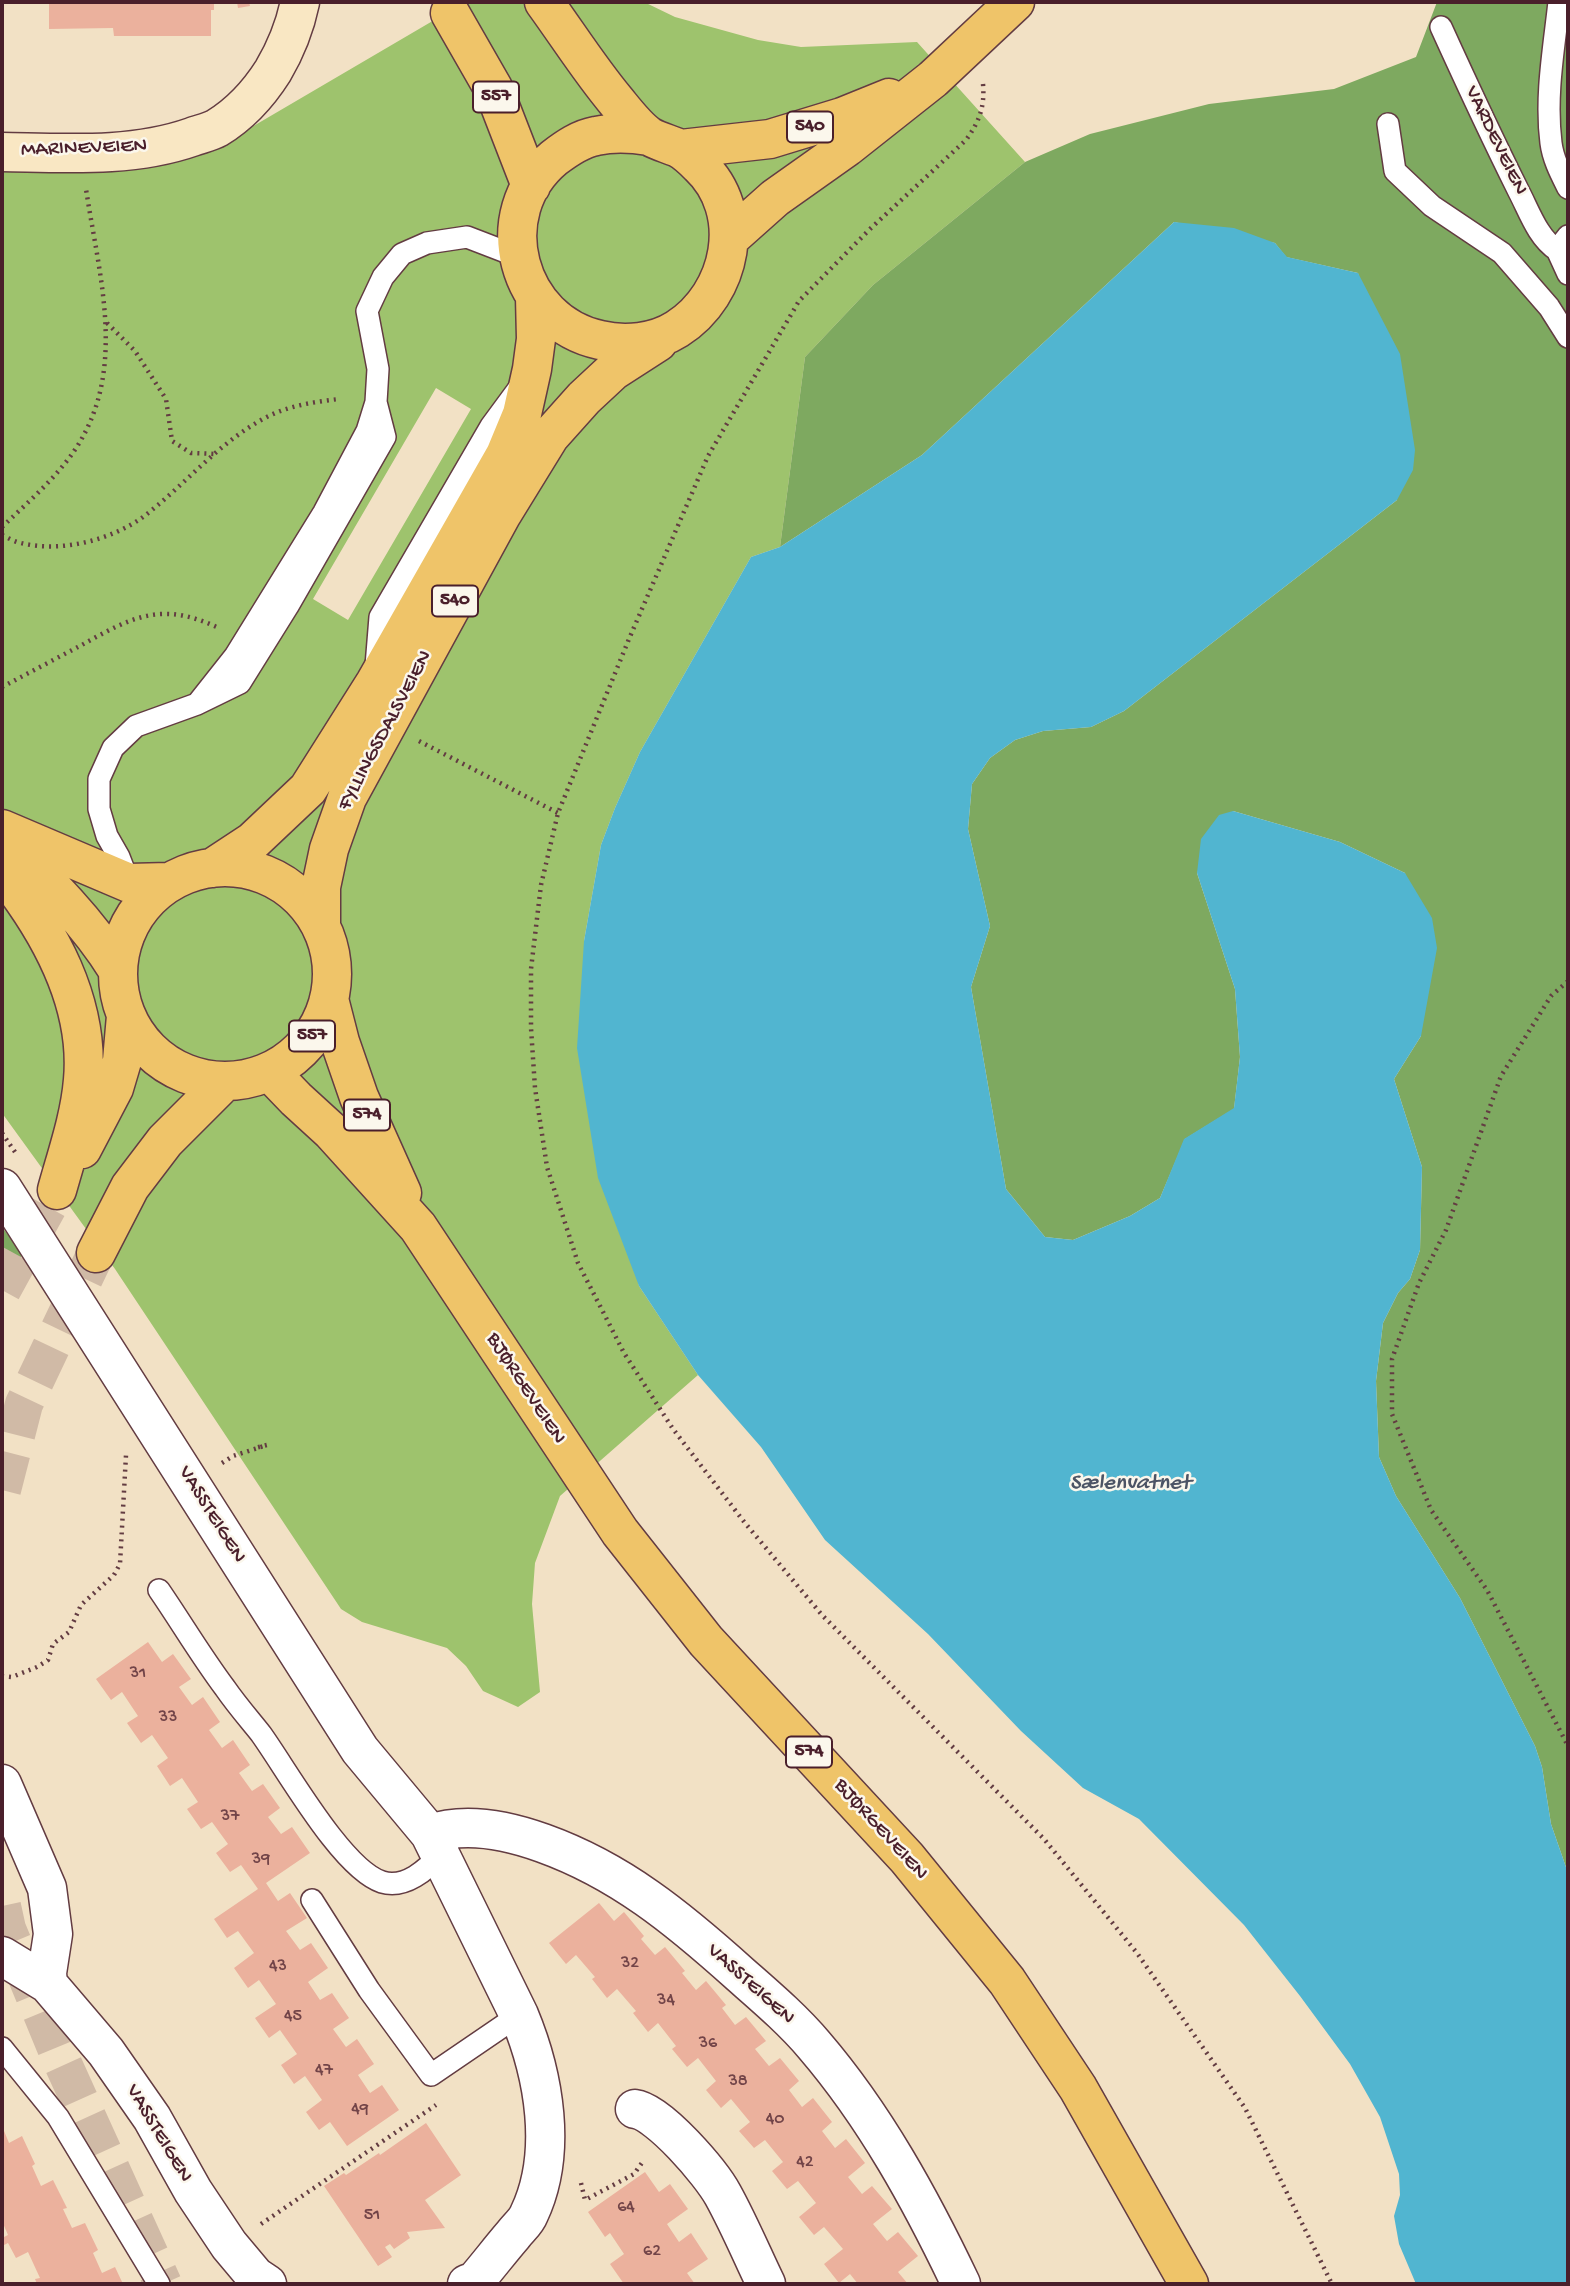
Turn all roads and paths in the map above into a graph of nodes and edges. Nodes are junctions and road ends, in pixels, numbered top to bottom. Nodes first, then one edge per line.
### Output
1 (300, 2) edge
2 (544, 2) edge
3 (1015, 2) edge
4 (1559, 2) edge
5 (450, 13) dead end
6 (1441, 27) dead end
7 (982, 74) dead end
8 (933, 79) junction
9 (1388, 124) dead end
10 (665, 142) junction
11 (2, 152) edge
12 (83, 153) junction
13 (531, 186) junction
14 (1568, 188) edge
15 (729, 239) junction
16 (1562, 243) edge
17 (519, 257) junction
18 (1568, 274) edge
19 (535, 297) junction
20 (107, 322) junction
21 (676, 330) junction
22 (1568, 337) edge
23 (340, 399) dead end
24 (216, 454) junction
25 (2, 527) edge
26 (2, 536) edge
27 (226, 632) dead end
28 (2, 687) edge
29 (418, 741) dead end
30 (558, 813) junction
31 (2, 829) edge
32 (2, 838) edge
33 (212, 868) junction
34 (2, 870) edge
35 (169, 882) junction
36 (129, 883) junction
37 (321, 926) junction
38 (117, 968) junction
39 (1568, 981) edge
40 (330, 999) junction
41 (126, 1016) junction
42 (270, 1072) junction
43 (225, 1081) junction
44 (2, 1188) edge
45 (418, 1227) junction
46 (96, 1253) tunnel mouth
47 (147, 1414) junction
48 (255, 1448) dead end
49 (211, 1466) dead end
50 (159, 1590) dead end
51 (2, 1676) edge
52 (1568, 1746) edge
53 (2, 1784) edge
54 (435, 1844) junction
55 (312, 1900) dead end
56 (2, 1956) edge
57 (48, 1984) junction
58 (519, 2015) junction
59 (2, 2048) edge
60 (444, 2099) dead end
61 (650, 2119) joint
62 (580, 2180) dead end
63 (258, 2227) dead end
64 (473, 2283) edge
65 (159, 2284) edge
66 (267, 2284) edge
67 (766, 2284) edge
68 (961, 2284) edge
69 (1189, 2284) edge
70 (1332, 2284) edge

1 - 12 main road, MARINEVEIEN
2 - 10 main road
3 - 8 main road, 540
4 - 14 lane
5 - 13 main road, 557
6 - 16 lane, VARDEVEIEN
7 - 30 path
8 - 10 main road, 540
8 - 15 main road, 540
9 - 22 lane
10 - 13 main road, 540
10 - 15 main road, 540
11 - 12 main road, MARINEVEIEN
12 - 20 path
13 - 17 main road, 540
15 - 21 main road, 540
16 - 18 lane, VARDEVEIEN
17 - 19 main road, 540
17 - 36 lane
19 - 21 main road, 540
19 - 33 main road, FYLLINGSDALSVEIEN / 540
20 - 24 path
20 - 25 path
21 - 37 main road, FYLLINGSDALSVEIEN / 540
23 - 24 path
24 - 26 path
27 - 28 path
29 - 30 path
30 - 70 path
31 - 36 main road
32 - 38 main road
33 - 35 main road, 557
33 - 37 main road, 557
34 - 41 main road, 557
35 - 36 main road
35 - 38 main road, 557
37 - 40 main road, 557
38 - 41 main road, 557
39 - 52 path
40 - 42 main road, 557
40 - 45 main road, BJØRGEVEIEN / 574
41 - 43 main road, 557
42 - 43 main road, 557
42 - 45 main road, BJØRGEVEIEN / 574
43 - 46 main road
44 - 47 street, VASSTEIGEN
45 - 69 main road, BJØRGEVEIEN / 574
47 - 51 path
47 - 54 street, VASSTEIGEN
48 - 49 path
50 - 54 lane
53 - 57 street
54 - 58 street, VASSTEIGEN
54 - 68 street, VASSTEIGEN
55 - 58 lane
56 - 57 street, VASSTEIGEN
57 - 66 street, VASSTEIGEN
58 - 64 street, VASSTEIGEN
59 - 65 lane
60 - 63 path
61 - 62 path
61 - 67 street

